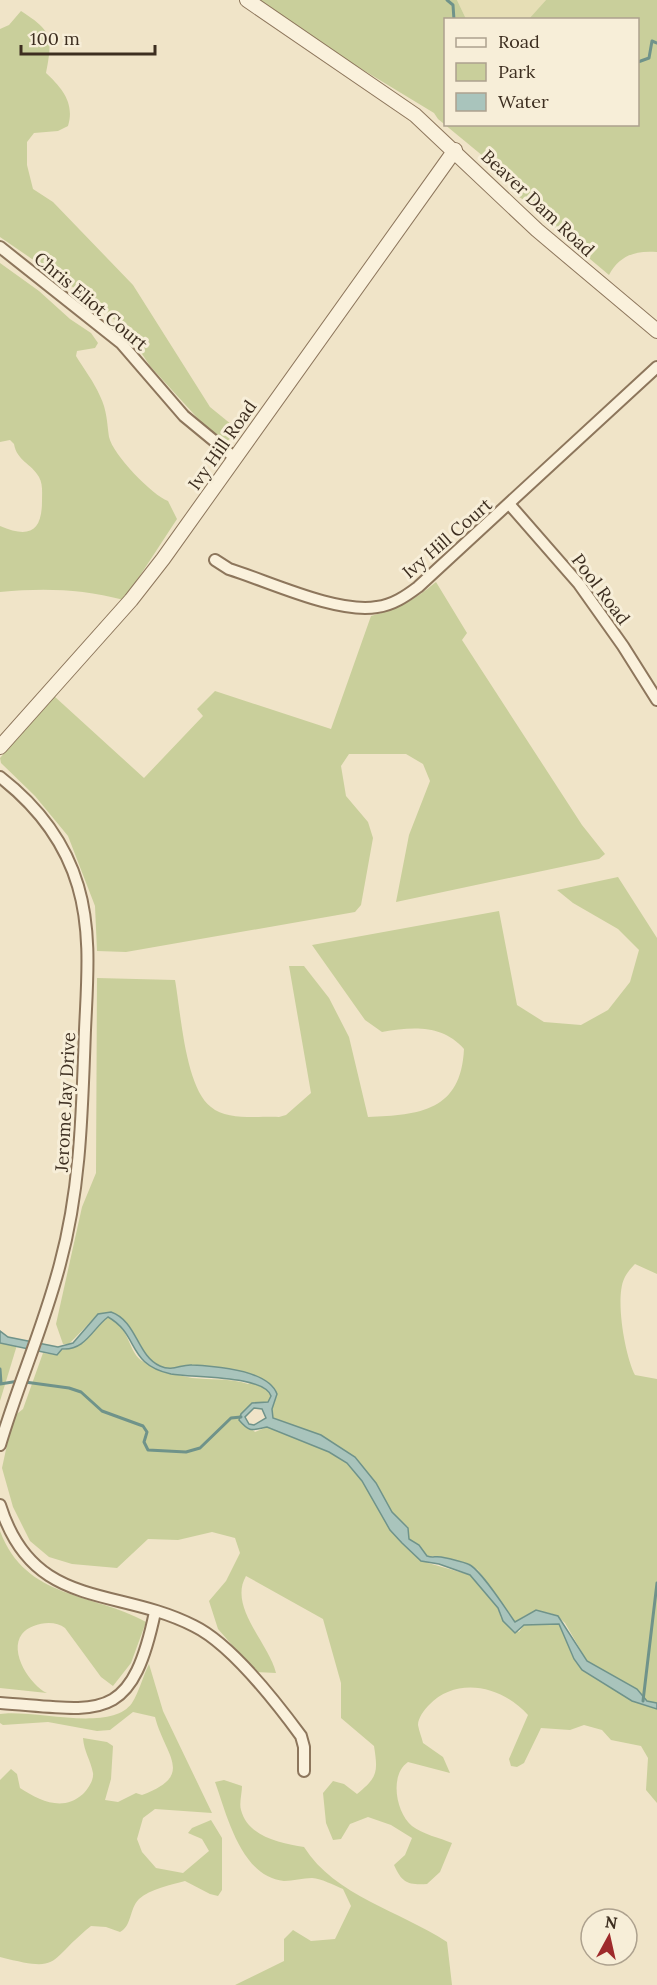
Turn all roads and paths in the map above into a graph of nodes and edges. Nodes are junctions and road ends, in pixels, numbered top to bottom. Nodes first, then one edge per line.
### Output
1 (247, 0) edge
2 (455, 150) junction
3 (0, 248) edge
4 (657, 331) edge
5 (657, 368) edge
6 (235, 458) junction
7 (510, 505) junction
8 (215, 560) dead end
9 (657, 700) edge
10 (0, 747) edge
11 (0, 777) edge
12 (0, 1445) edge
13 (0, 1505) edge
14 (155, 1612) junction
15 (0, 1703) edge
16 (304, 1771) dead end

1 - 2 street, Beaver Dam Road
2 - 4 street, Beaver Dam Road
2 - 6 street, Ivy Hill Road
3 - 6 street, Chris Eliot Court
5 - 7 street, Ivy Hill Court
6 - 10 street, Ivy Hill Road
7 - 8 street, Ivy Hill Court
7 - 9 street, Pool Road
11 - 12 street, Jerome Jay Drive
13 - 14 street
14 - 15 street
14 - 16 street

